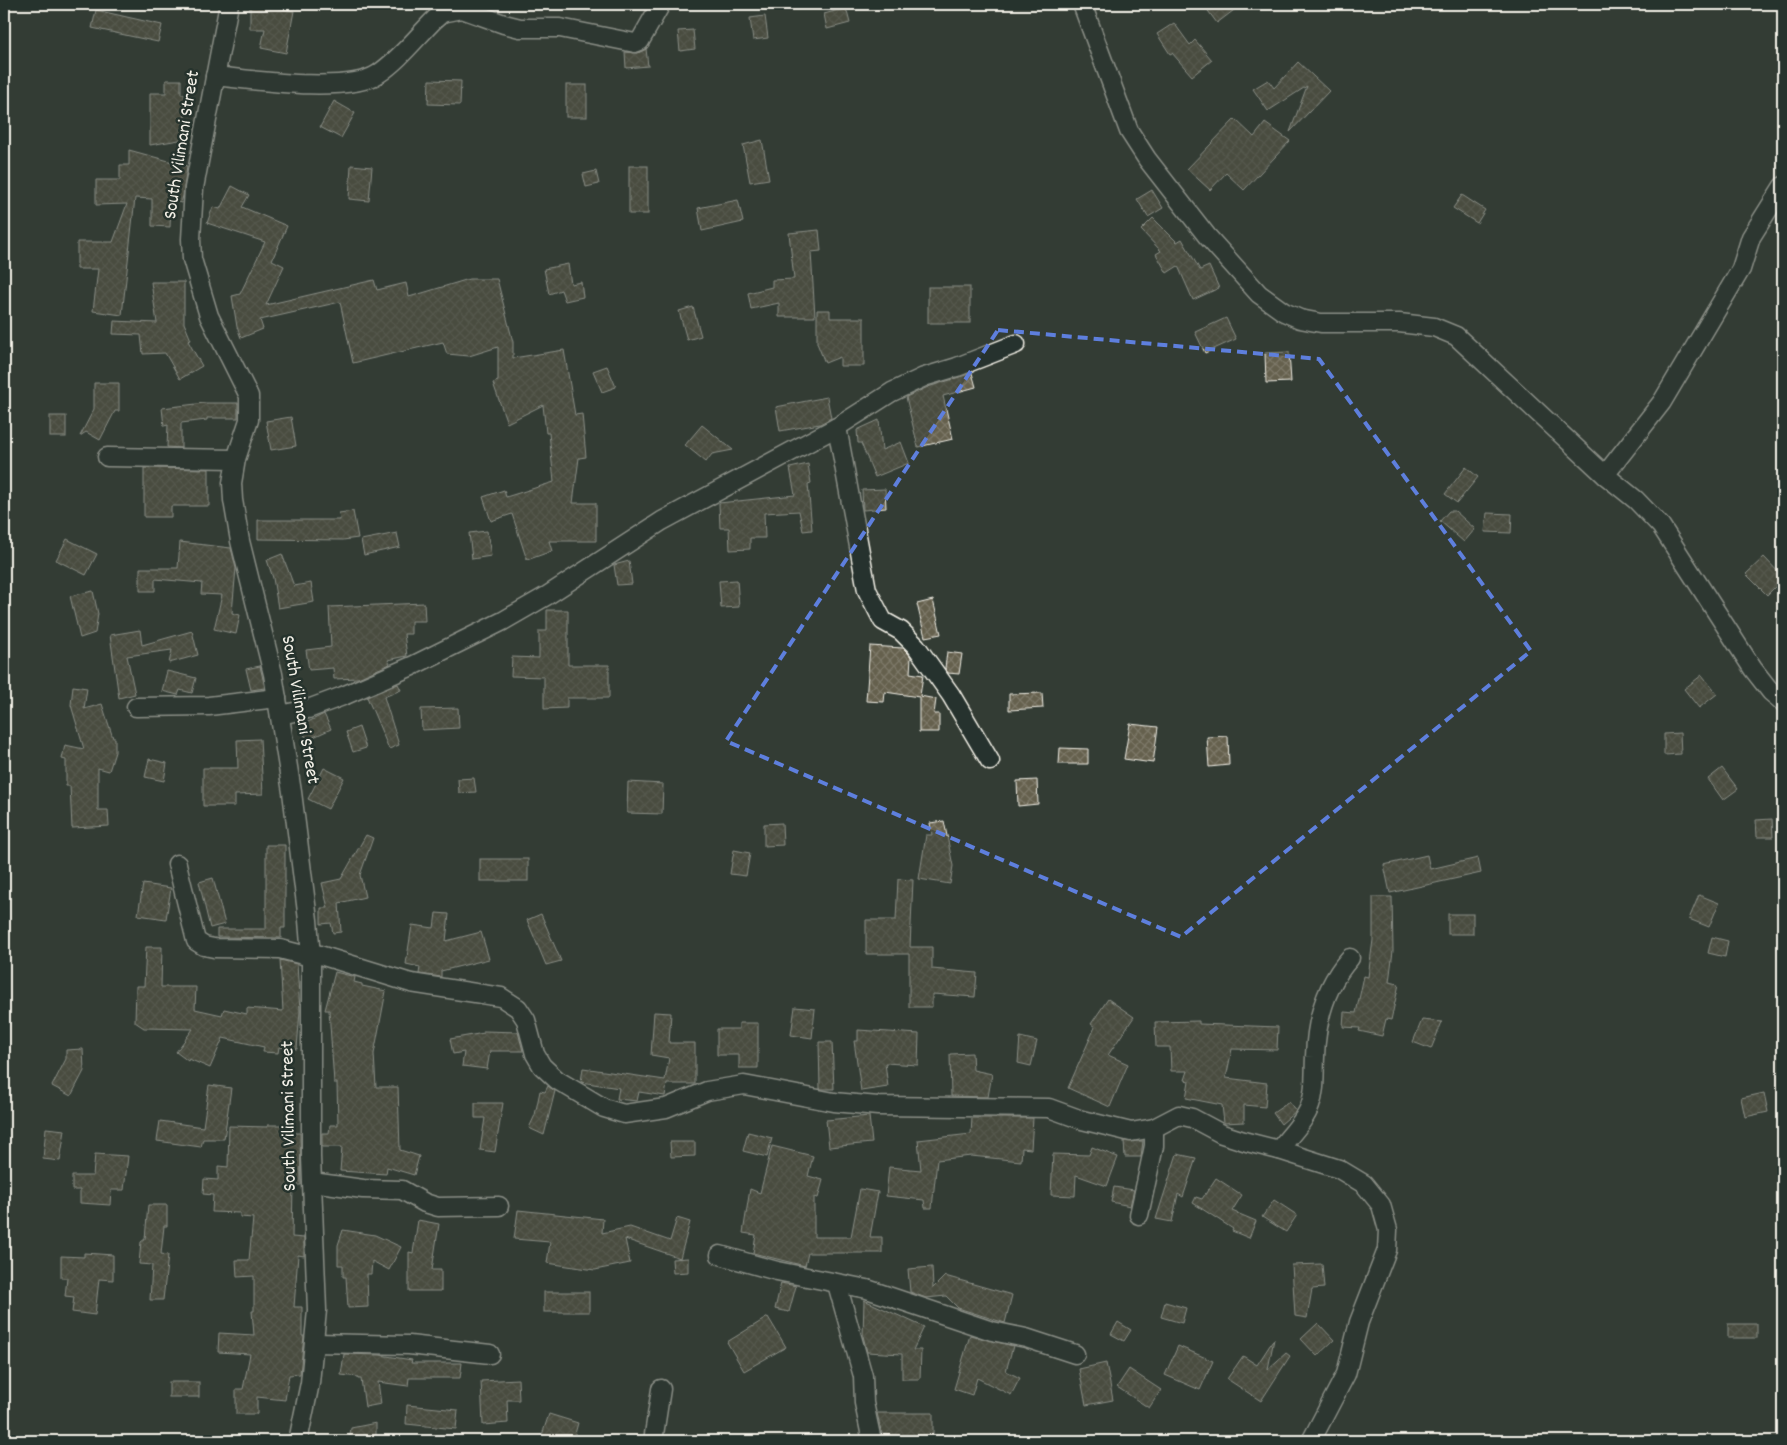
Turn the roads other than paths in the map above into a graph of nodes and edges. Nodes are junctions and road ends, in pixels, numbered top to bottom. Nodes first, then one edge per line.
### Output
1 (229, 4) edge
2 (661, 4) edge
3 (1082, 4) edge
4 (215, 76) junction
5 (1783, 186) edge
6 (1016, 344) dead end
7 (837, 427) junction
8 (107, 457) dead end
9 (236, 458) junction
10 (1604, 475) junction
11 (277, 698) junction
12 (1783, 702) edge
13 (136, 706) dead end
14 (280, 715) junction
15 (990, 761) dead end
16 (177, 864) dead end
17 (310, 954) junction
18 (1350, 958) dead end
19 (1154, 1128) junction
20 (1279, 1150) junction
21 (312, 1182) junction
22 (499, 1206) dead end
23 (1139, 1215) dead end
24 (720, 1254) dead end
25 (837, 1284) junction
26 (315, 1343) junction
27 (490, 1354) dead end
28 (1075, 1354) dead end
29 (661, 1389) dead end
30 (298, 1441) edge
31 (653, 1441) edge
32 (872, 1441) edge
33 (1312, 1441) edge

1 - 4 street, South Vilimani Street
2 - 4 street
3 - 10 street
4 - 9 street, South Vilimani Street
5 - 10 street
6 - 7 street
7 - 14 street
7 - 15 street
8 - 9 street
9 - 11 street, South Vilimani Street
10 - 12 street
11 - 13 street
11 - 14 street, South Vilimani Street
14 - 17 street, South Vilimani Street
16 - 17 street
17 - 19 street
17 - 21 street, South Vilimani Street
18 - 20 street
19 - 20 street
19 - 23 street
20 - 33 street
21 - 22 street
21 - 26 street, South Vilimani Street
24 - 25 street
25 - 28 street
25 - 32 street
26 - 27 street
26 - 30 street, South Vilimani Street
29 - 31 street

